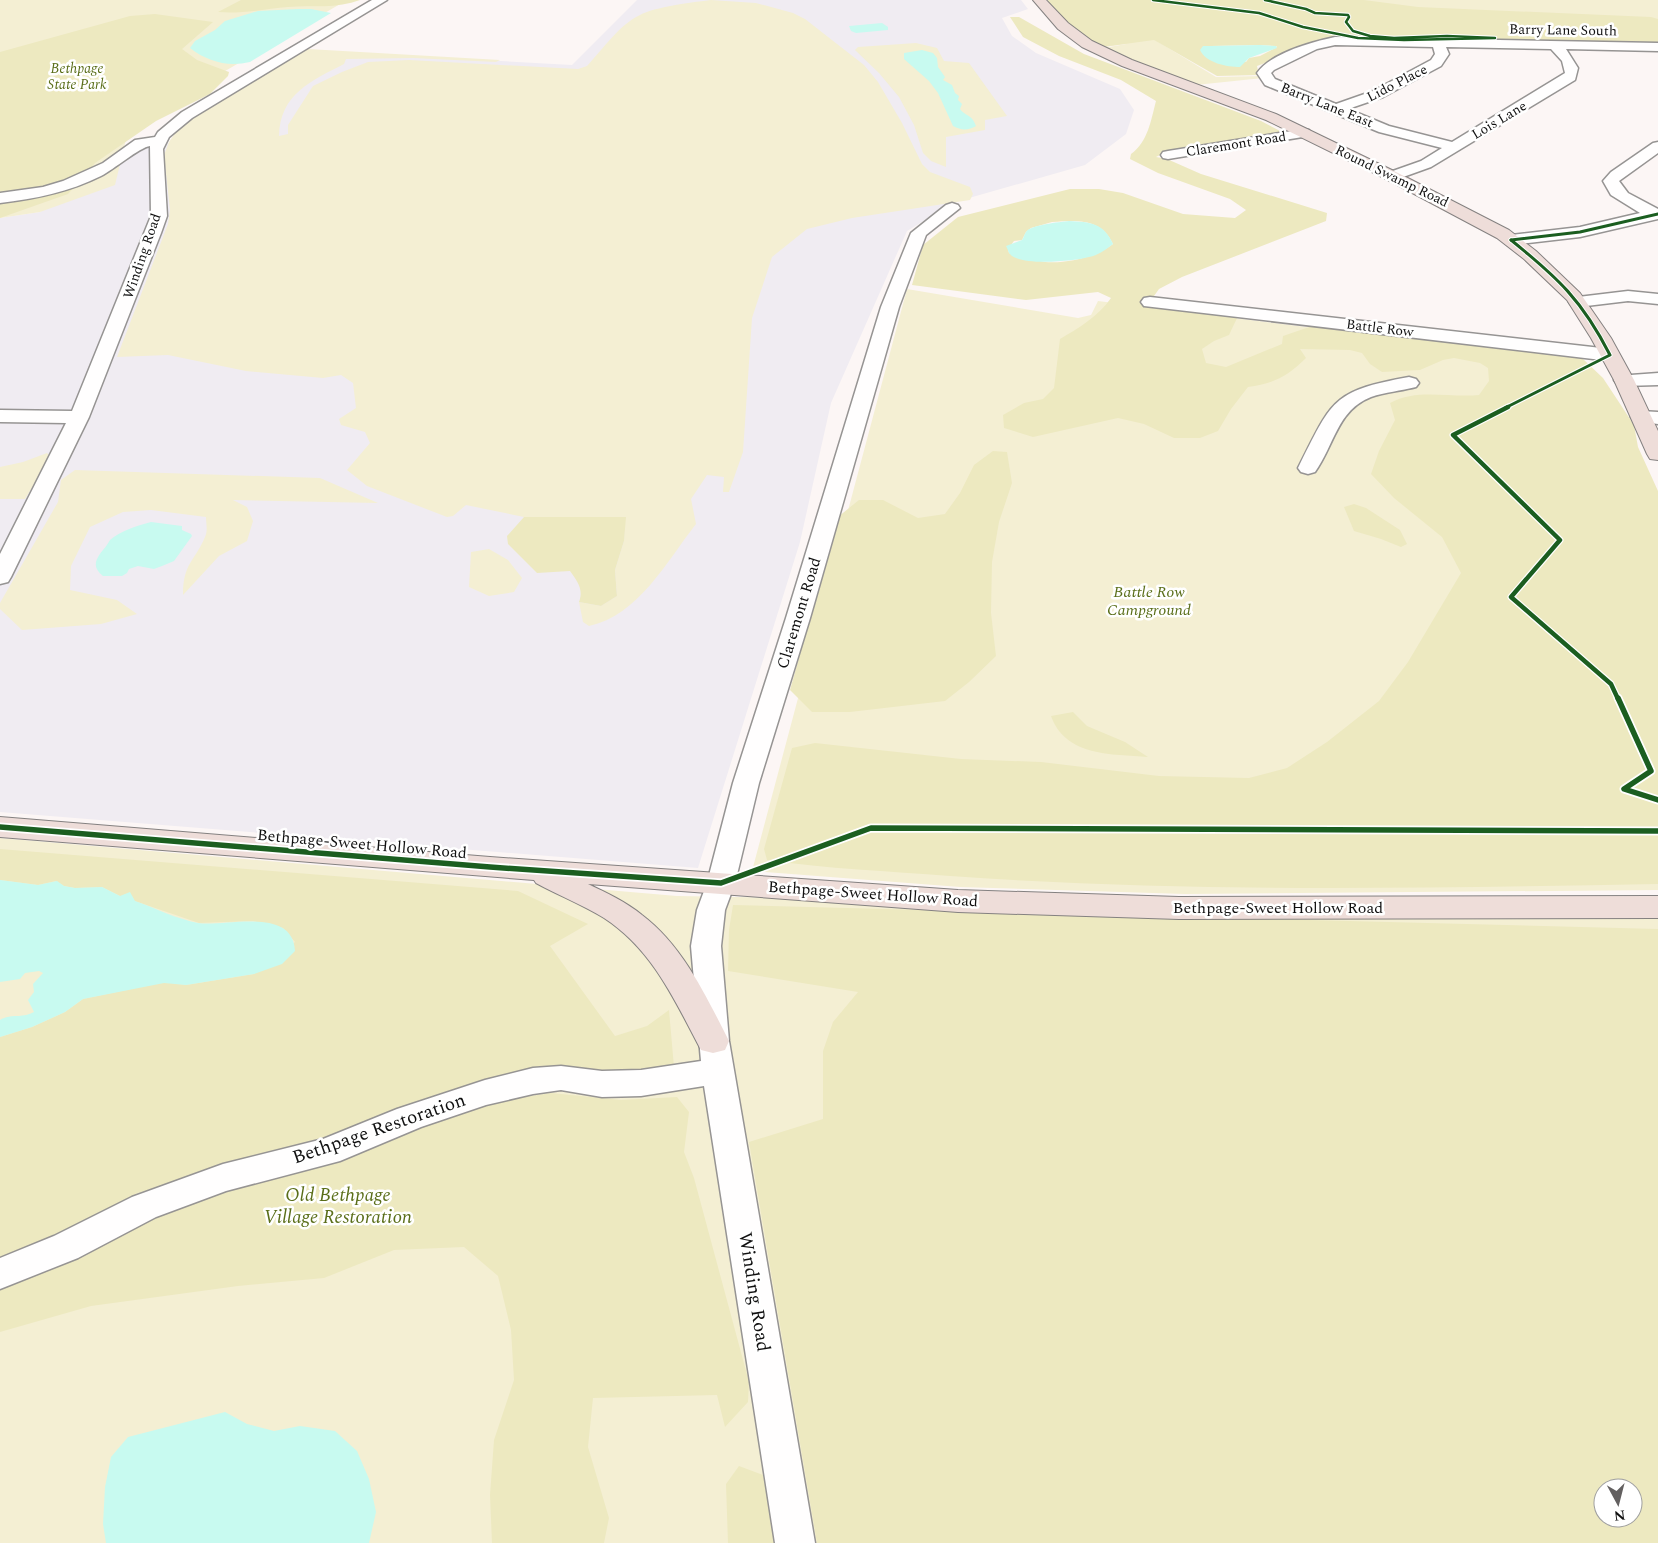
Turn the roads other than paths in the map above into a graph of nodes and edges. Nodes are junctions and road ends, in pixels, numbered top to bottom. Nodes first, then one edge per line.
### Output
1 (381, 0) edge
2 (1039, 0) edge
3 (1438, 43) junction
4 (1318, 44) joint
5 (1555, 45) junction
6 (1658, 48) edge
7 (1336, 109) junction
8 (1304, 133) junction
9 (159, 141) junction
10 (1658, 146) edge
11 (1454, 147) junction
12 (1168, 155) dead end
13 (1392, 176) junction
14 (0, 198) edge
15 (952, 208) dead end
16 (1657, 215) edge
17 (1511, 240) junction
18 (1658, 299) edge
19 (1150, 302) dead end
20 (1578, 302) junction
21 (1610, 355) junction
22 (1658, 379) edge
23 (1624, 380) junction
24 (1409, 383) dead end
25 (0, 416) edge
26 (79, 417) junction
27 (1650, 418) edge
28 (1658, 454) edge
29 (1308, 468) dead end
30 (0, 577) edge
31 (7, 824) edge
32 (534, 870) junction
33 (721, 883) junction
34 (1658, 907) edge
35 (715, 1056) junction
36 (0, 1274) edge
37 (795, 1543) edge

1 - 9 street
2 - 8 main road, Round Swamp Road
3 - 4 street, Barry Lane South
3 - 5 street, Barry Lane South
3 - 7 street, Lido Place
4 - 7 street, Barry Lane East
5 - 6 street, Barry Lane South
5 - 11 street, Lois Lane
7 - 11 street, Barry Lane East
8 - 12 street, Claremont Road
8 - 13 main road, Round Swamp Road
9 - 14 street
9 - 26 street, Winding Road
10 - 16 street
11 - 13 street, Lois Lane
13 - 17 main road, Round Swamp Road
15 - 33 street, Claremont Road
16 - 17 street
17 - 20 main road, Round Swamp Road
18 - 20 street
19 - 21 street, Battle Row
20 - 21 main road, Round Swamp Road
21 - 23 main road, Round Swamp Road
22 - 23 street
23 - 27 main road, Round Swamp Road
24 - 29 street
25 - 26 street
26 - 30 street, Winding Road
27 - 28 main road, Round Swamp Road
31 - 32 main road, Bethpage-Sweet Hollow Road
32 - 33 main road, Bethpage-Sweet Hollow Road
32 - 35 main road
33 - 34 main road, Bethpage-Sweet Hollow Road
33 - 35 street, Claremont Road
35 - 36 street, Bethpage Restoration
35 - 37 street, Winding Road

